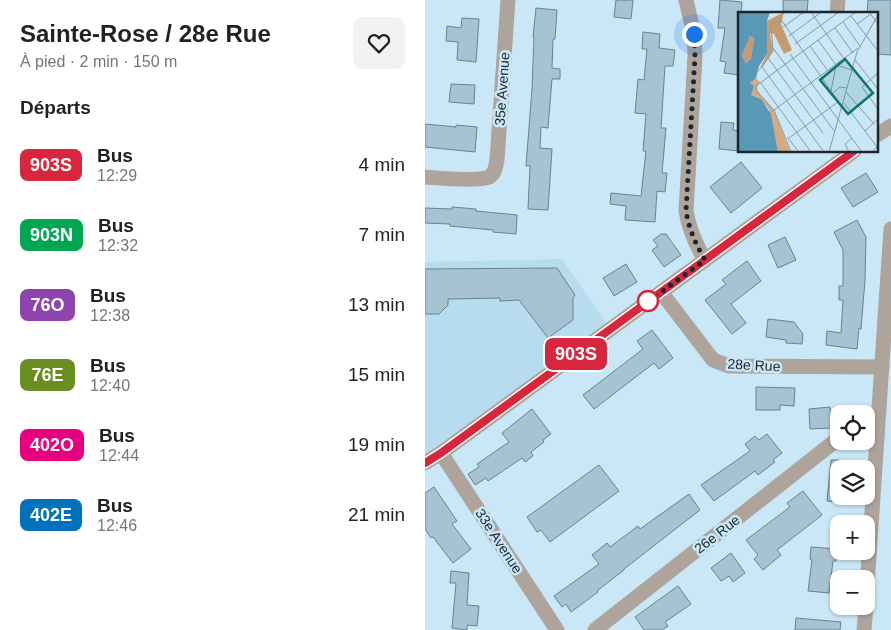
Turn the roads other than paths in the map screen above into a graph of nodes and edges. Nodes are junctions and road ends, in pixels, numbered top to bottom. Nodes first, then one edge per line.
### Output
1 (507, 0) edge
2 (686, 0) edge
3 (891, 127) edge
4 (878, 134) edge
5 (851, 152) edge
6 (832, 158) edge
7 (425, 177) edge
8 (891, 229) edge
9 (891, 237) edge
10 (705, 260) junction
11 (661, 292) junction
12 (882, 366) junction
13 (879, 406) junction
14 (875, 409) edge
15 (830, 445) edge
16 (441, 453) junction
17 (425, 463) edge
18 (868, 570) edge
19 (865, 615) edge
20 (557, 630) edge
21 (595, 630) edge
22 (864, 630) edge

1 - 7 street, 35e Avenue
2 - 10 street
3 - 4 street
5 - 6 street
6 - 10 street
8 - 9 street
9 - 12 street
10 - 11 street
11 - 12 street, 28e Rue
11 - 16 street
12 - 13 street
13 - 14 street
13 - 18 street
15 - 21 street, 26e Rue
16 - 17 street
16 - 20 street, 33e Avenue
19 - 22 street

